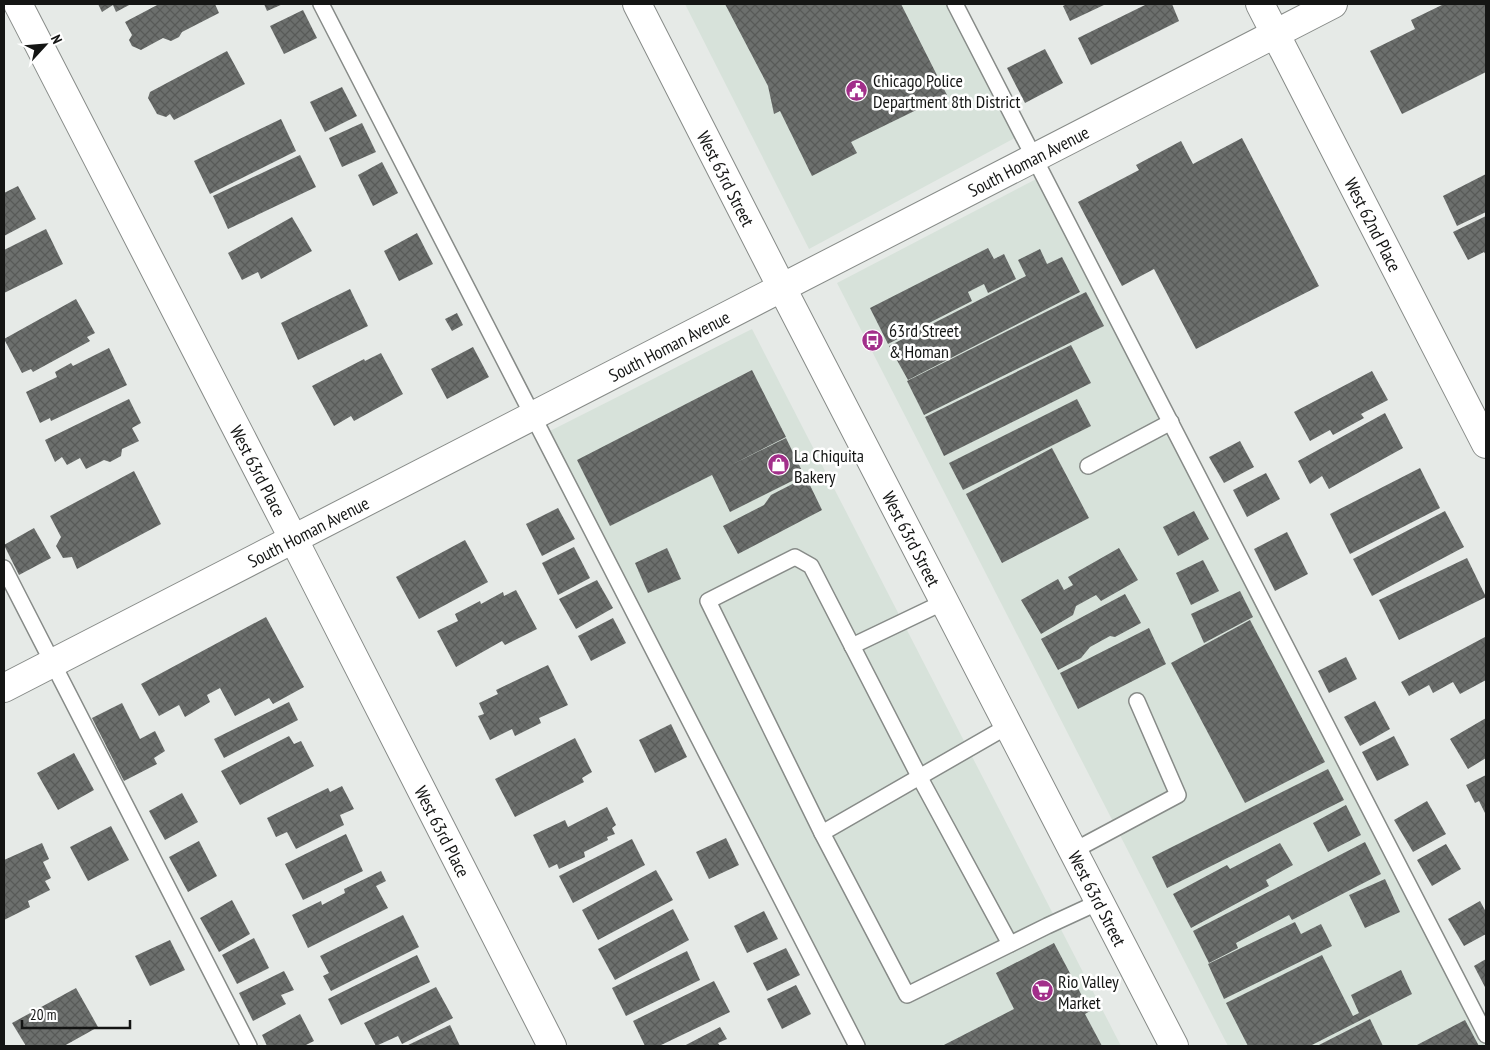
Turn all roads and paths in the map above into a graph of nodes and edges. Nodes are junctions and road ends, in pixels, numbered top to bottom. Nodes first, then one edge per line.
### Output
1 (18, 4) edge
2 (322, 4) edge
3 (637, 4) edge
4 (956, 4) edge
5 (1260, 4) edge
6 (1333, 4) edge
7 (1275, 34) junction
8 (1035, 158) junction
9 (782, 288) junction
10 (534, 416) junction
11 (1171, 422) junction
12 (1486, 444) edge
13 (1088, 466) dead end
14 (294, 540) junction
15 (4, 568) edge
16 (944, 602) junction
17 (852, 646) junction
18 (53, 663) junction
19 (4, 688) edge
20 (1137, 701) dead end
21 (1008, 726) junction
22 (920, 778) junction
23 (822, 834) junction
24 (1073, 851) junction
25 (1099, 902) junction
26 (1010, 944) junction
27 (1486, 1035) edge
28 (249, 1046) edge
29 (552, 1046) edge
30 (857, 1046) edge
31 (1174, 1046) edge

1 - 14 street, West 63rd Place
2 - 10 lane
3 - 9 street, West 63rd Street
4 - 8 lane
5 - 7 street, West 62nd Place
6 - 7 street, South Homan Avenue
7 - 8 street, South Homan Avenue
7 - 12 street, West 62nd Place
8 - 9 street, South Homan Avenue
8 - 11 lane
9 - 10 street, South Homan Avenue
9 - 16 street, West 63rd Street
10 - 14 street, South Homan Avenue
10 - 30 lane
11 - 13 lane
11 - 27 lane
14 - 18 street, South Homan Avenue
14 - 29 street, West 63rd Place
15 - 18 lane
16 - 17 lane
16 - 21 street, West 63rd Street
17 - 22 lane
17 - 23 lane
18 - 19 street, South Homan Avenue
18 - 28 lane
20 - 24 lane
21 - 22 lane
21 - 24 street, West 63rd Street
22 - 23 lane
22 - 26 lane
23 - 26 lane
24 - 25 street, West 63rd Street
25 - 26 lane
25 - 31 street, West 63rd Street

